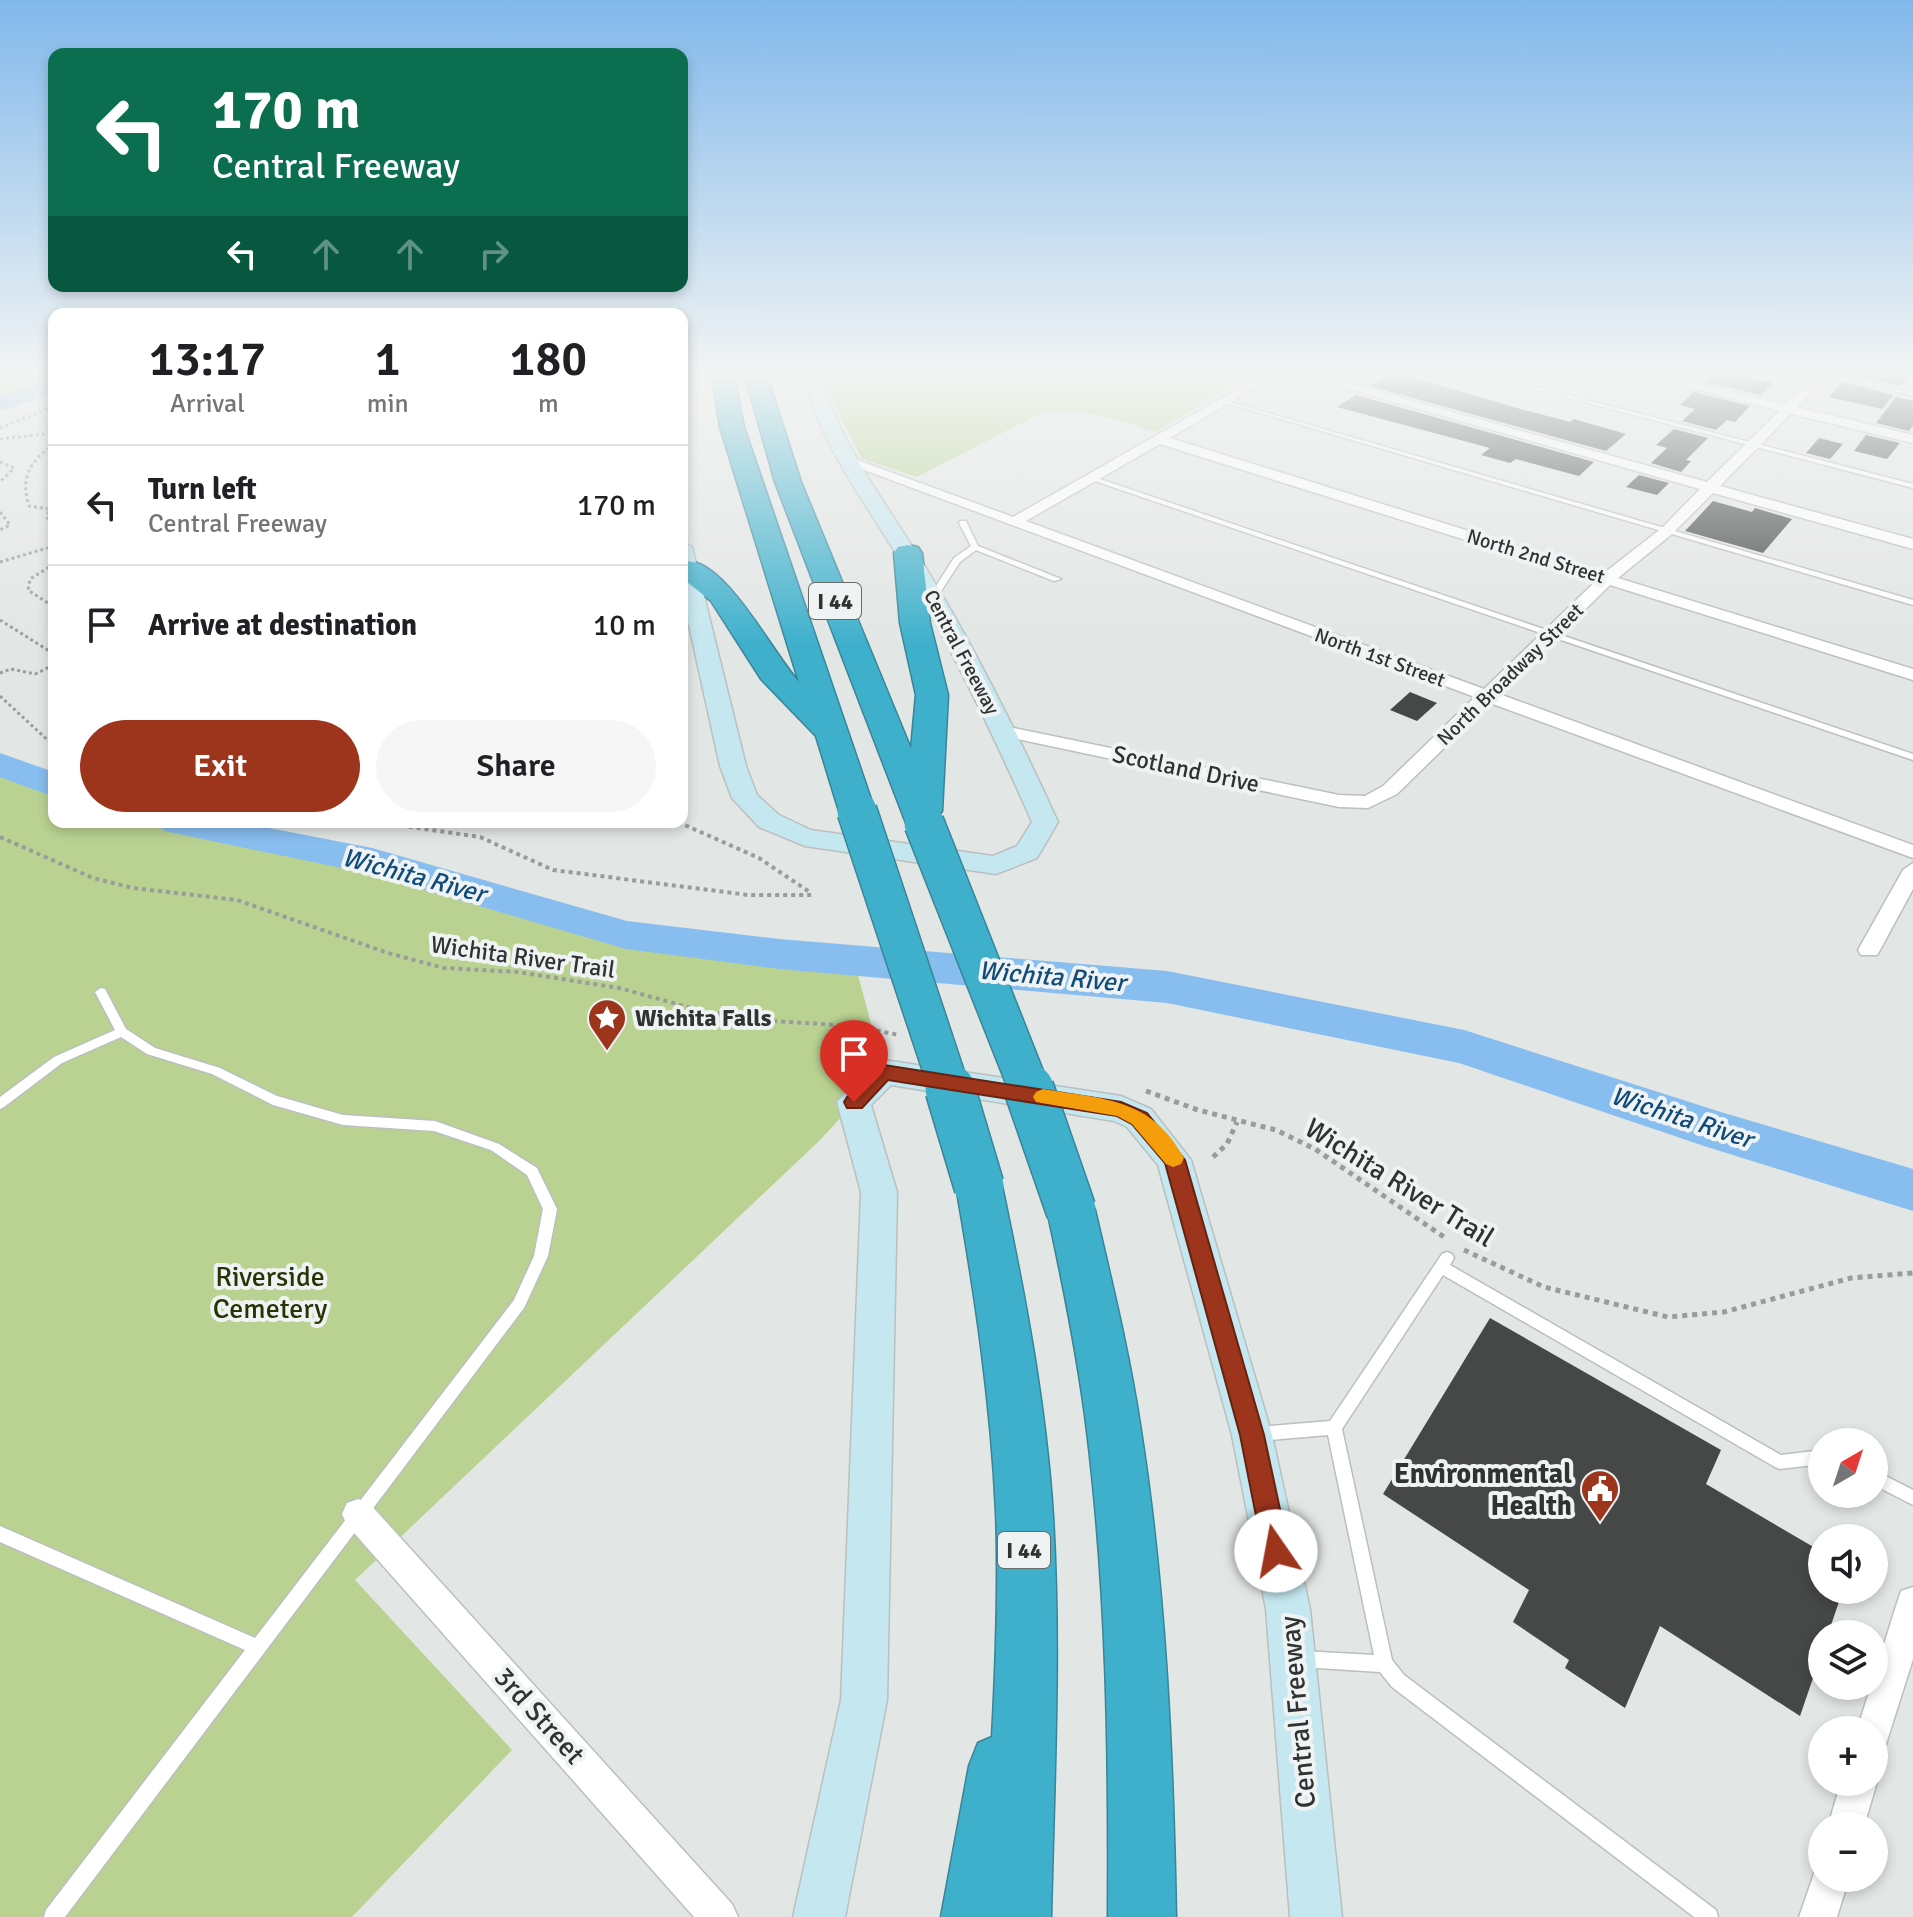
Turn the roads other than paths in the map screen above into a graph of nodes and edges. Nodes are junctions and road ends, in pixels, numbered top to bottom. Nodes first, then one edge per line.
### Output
1 (744, 465) edge
2 (782, 465) edge
3 (850, 465) edge
4 (859, 465) edge
5 (1113, 465) edge
6 (1244, 465) edge
7 (1444, 465) edge
8 (1628, 465) edge
9 (1732, 465) edge
10 (1832, 465) edge
11 (1091, 478) junction
12 (1913, 486) edge
13 (1709, 488) junction
14 (1014, 522) junction
15 (963, 523) dead end
16 (1667, 531) junction
17 (1913, 544) edge
18 (975, 547) junction
19 (908, 553) junction
20 (688, 561) edge
21 (688, 571) edge
22 (1608, 578) junction
23 (1057, 579) dead end
24 (933, 597) junction
25 (1913, 603) edge
26 (1553, 634) junction
27 (1913, 675) edge
28 (1486, 696) junction
29 (1004, 731) junction
30 (832, 736) junction
31 (1913, 757) edge
32 (1368, 802) joint
33 (924, 823) junction
34 (1913, 852) edge
35 (1913, 870) edge
36 (1869, 950) dead end
37 (101, 992) dead end
38 (122, 1032) junction
39 (0, 1104) edge
40 (1334, 1428) junction
41 (1252, 1435) junction
42 (1808, 1459) edge
43 (1888, 1485) edge
44 (1913, 1498) edge
45 (358, 1514) junction
46 (0, 1534) edge
47 (1913, 1603) edge
48 (1026, 1620) junction
49 (257, 1647) junction
50 (1293, 1659) junction
51 (1384, 1664) junction
52 (1879, 1716) edge
53 (1826, 1892) edge
54 (1146, 1896) edge
55 (53, 1917) edge
56 (719, 1917) edge
57 (819, 1917) edge
58 (975, 1917) edge
59 (1017, 1917) edge
60 (1316, 1917) edge
61 (1709, 1917) edge
62 (1818, 1917) edge

1 - 30 highway, I 44
2 - 33 highway, I 44
3 - 19 main road, Central Freeway
4 - 14 street, North 1st Street
5 - 11 street
6 - 22 street, North 2nd Street
7 - 16 lane
8 - 13 street
9 - 13 street, North Broadway Street
10 - 12 lane
11 - 14 street
11 - 26 lane
13 - 16 street, North Broadway Street
13 - 17 street
14 - 28 street, North 1st Street
15 - 18 lane
16 - 22 street, North Broadway Street
16 - 25 lane
18 - 23 lane
18 - 24 lane
19 - 24 main road, Central Freeway
19 - 33 highway
20 - 30 highway
21 - 29 main road, Central Freeway
22 - 26 street, North Broadway Street
22 - 27 street, North 2nd Street
24 - 29 main road, Central Freeway
26 - 28 street, North Broadway Street
26 - 31 lane
28 - 32 street, North Broadway Street
28 - 34 street, North 1st Street
29 - 32 street, Scotland Drive
30 - 48 highway, I 44, bridge
33 - 54 highway, I 44, bridge
35 - 36 street
37 - 38 lane
38 - 39 lane
38 - 45 lane
40 - 41 lane
40 - 42 lane
40 - 51 lane
41 - 50 main road, Central Freeway
41 - 57 main road, Central Freeway
43 - 44 lane
45 - 49 lane
45 - 56 street, 3rd Street
46 - 49 lane
47 - 52 street
48 - 58 highway
48 - 59 highway, I 44
49 - 55 lane
50 - 51 lane
50 - 60 main road, Central Freeway
51 - 61 lane
53 - 62 street

